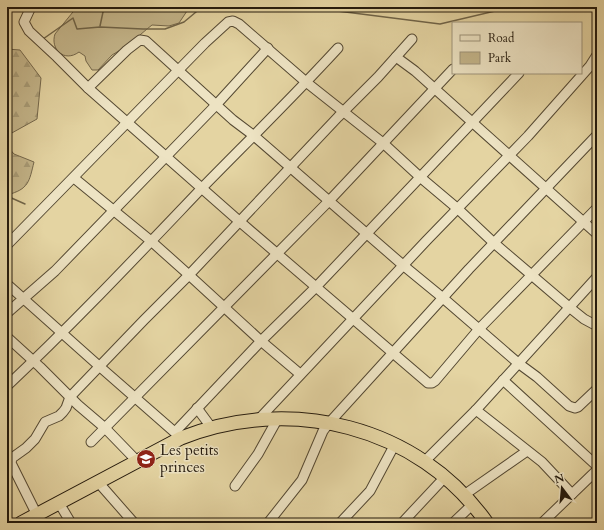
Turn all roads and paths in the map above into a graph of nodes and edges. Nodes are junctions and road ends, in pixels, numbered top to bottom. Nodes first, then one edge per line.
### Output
1 (31, 7) edge
2 (412, 38) dead end
3 (268, 48) junction
4 (338, 48) dead end
5 (597, 55) edge
6 (396, 57) junction
7 (452, 70) edge
8 (179, 71) junction
9 (582, 73) edge
10 (518, 74) edge
11 (581, 74) edge
12 (306, 82) junction
13 (88, 88) junction
14 (434, 89) junction
15 (216, 104) junction
16 (343, 112) junction
17 (127, 122) junction
18 (472, 123) junction
19 (253, 135) junction
20 (597, 135) edge
21 (383, 143) junction
22 (166, 156) junction
23 (509, 156) junction
24 (290, 167) junction
25 (420, 177) junction
26 (74, 178) junction
27 (546, 187) junction
28 (202, 188) junction
29 (329, 201) junction
30 (597, 208) edge
31 (458, 209) junction
32 (113, 211) junction
33 (239, 221) junction
34 (584, 222) junction
35 (366, 233) junction
36 (597, 234) edge
37 (151, 241) junction
38 (494, 243) junction
39 (7, 245) edge
40 (277, 253) junction
41 (404, 266) junction
42 (189, 275) junction
43 (532, 276) junction
44 (597, 277) edge
45 (7, 284) edge
46 (316, 287) junction
47 (443, 298) junction
48 (24, 299) junction
49 (224, 307) junction
50 (569, 307) junction
51 (7, 313) edge
52 (353, 320) junction
53 (597, 326) edge
54 (480, 329) junction
55 (61, 332) junction
56 (7, 337) edge
57 (261, 341) junction
58 (393, 354) junction
59 (34, 361) junction
60 (518, 364) junction
61 (99, 366) junction
62 (300, 374) junction
63 (503, 380) junction
64 (7, 386) edge
65 (597, 389) edge
66 (70, 397) junction
67 (135, 397) junction
68 (197, 408) junction
69 (476, 410) junction
70 (278, 418) junction
71 (259, 419) junction
72 (329, 423) junction
73 (211, 427) junction
74 (106, 428) junction
75 (178, 435) junction
76 (91, 442) dead end
77 (395, 444) junction
78 (528, 451) junction
79 (137, 461) junction
80 (425, 461) junction
81 (597, 466) edge
82 (597, 470) edge
83 (445, 477) junction
84 (98, 482) junction
85 (235, 486) dead end
86 (572, 494) junction
87 (468, 500) junction
88 (59, 503) junction
89 (37, 515) junction
90 (21, 523) edge
91 (71, 523) edge
92 (134, 523) edge
93 (268, 523) edge
94 (340, 523) edge
95 (402, 523) edge
96 (453, 523) edge
97 (487, 523) edge
98 (542, 523) edge

1 - 13 street
2 - 6 street
3 - 8 street
3 - 12 street
3 - 15 street
4 - 12 street
5 - 9 street
6 - 14 street
6 - 16 street
7 - 14 street
8 - 13 street
8 - 15 street
8 - 17 street
10 - 18 street
11 - 23 street
12 - 16 street
12 - 19 street
13 - 17 street
14 - 18 street
14 - 21 street
15 - 19 street
15 - 22 street
16 - 21 street
16 - 24 street
17 - 22 street
17 - 26 street
18 - 23 street
18 - 25 street
19 - 24 street
19 - 28 street
20 - 27 street
21 - 25 street
21 - 29 street
22 - 28 street
22 - 32 street
23 - 27 street
23 - 31 street
24 - 29 street
24 - 33 street
25 - 31 street
25 - 35 street
26 - 32 street
26 - 39 street
27 - 34 street
27 - 38 street
28 - 33 street
28 - 37 street
29 - 35 street
29 - 40 street
30 - 34 street
31 - 38 street
31 - 41 street
32 - 37 street
32 - 48 street
33 - 40 street
33 - 42 street
34 - 36 street
34 - 43 street
35 - 41 street
35 - 46 street
37 - 42 street
37 - 55 street
38 - 43 street
38 - 47 street
40 - 46 street
40 - 49 street
41 - 47 street
41 - 52 street
42 - 49 street
42 - 61 street
43 - 50 street
43 - 54 street
44 - 50 street
45 - 48 street
46 - 52 street
46 - 57 street
47 - 54 street
47 - 58 street
48 - 51 street
48 - 55 street
49 - 57 street
49 - 67 street
50 - 53 street
50 - 60 street
52 - 58 street
52 - 62 street
54 - 58 street
54 - 60 street
55 - 59 street
55 - 61 street
56 - 59 street
57 - 62 street
57 - 68 street
58 - 72 street
59 - 64 street
59 - 66 street
60 - 63 street
60 - 65 street
61 - 66 street
61 - 67 street
62 - 71 street
63 - 69 street
63 - 81 street
66 - 74 street
66 - 89 street
67 - 74 street
67 - 75 street
68 - 73 street
68 - 75 street
69 - 78 street
69 - 80 street
70 - 71 highway
70 - 72 highway
70 - 85 street
71 - 73 highway
72 - 77 highway
72 - 93 street
73 - 75 highway
74 - 76 street
74 - 79 street
75 - 79 highway
77 - 80 highway
77 - 94 street
78 - 86 street
78 - 87 street
79 - 84 highway
80 - 83 highway
82 - 86 street
83 - 87 highway
83 - 95 street
84 - 88 highway
84 - 92 street
86 - 98 street
87 - 96 street
87 - 97 highway
88 - 89 highway
88 - 91 street
89 - 90 highway

